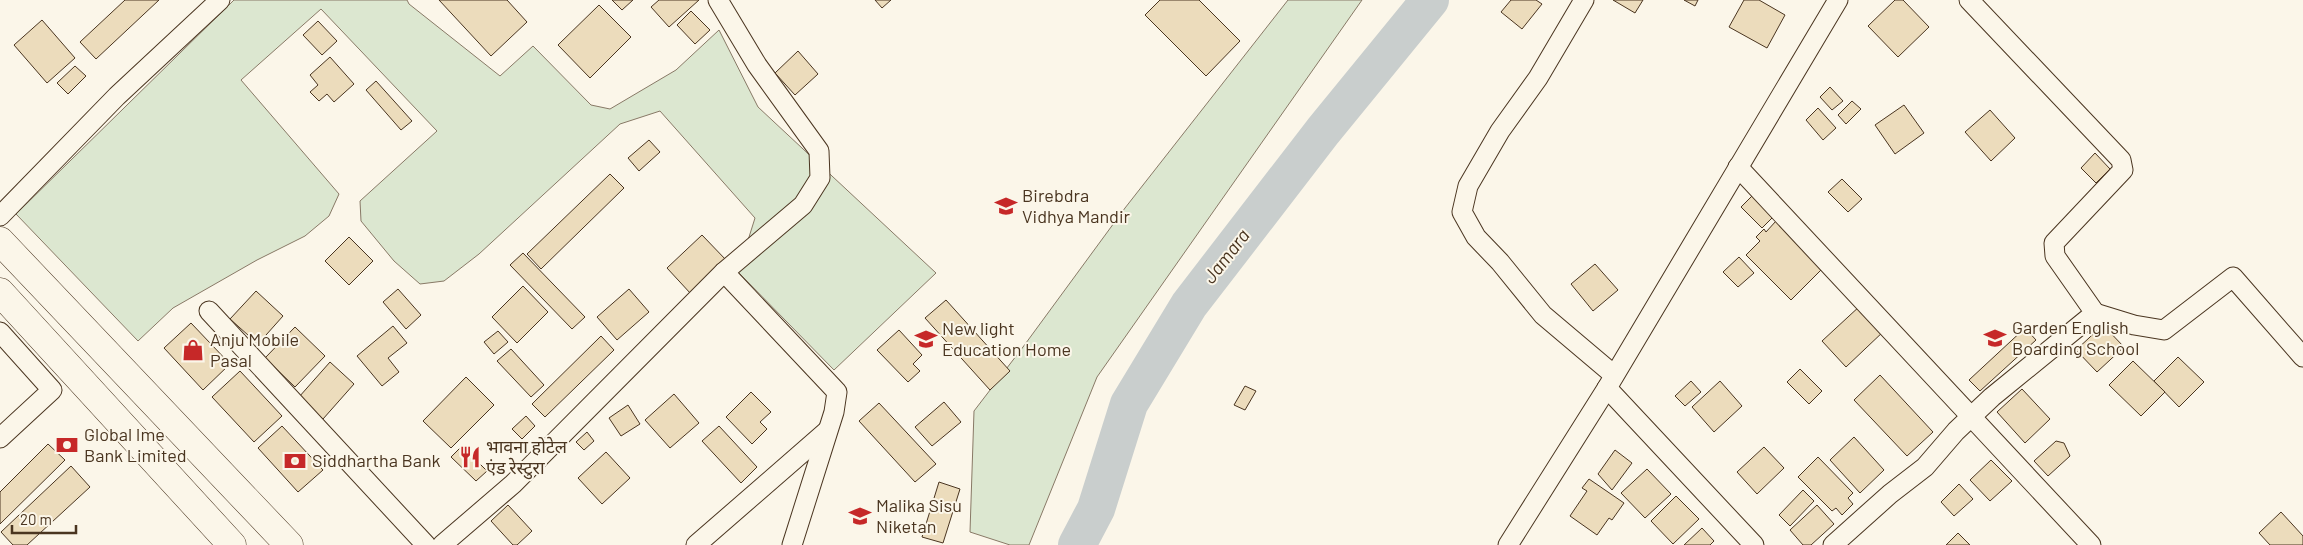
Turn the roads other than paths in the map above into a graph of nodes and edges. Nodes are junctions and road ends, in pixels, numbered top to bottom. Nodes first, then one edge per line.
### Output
1 (220, 0) edge
2 (718, 0) edge
3 (1584, 0) edge
4 (1838, 0) edge
5 (1968, 0) edge
6 (1738, 167) junction
7 (0, 216) edge
8 (0, 241) edge
9 (724, 272) junction
10 (0, 292) edge
11 (209, 311) dead end
12 (2095, 313) junction
13 (0, 332) edge
14 (2303, 357) edge
15 (1610, 381) junction
16 (1972, 416) junction
17 (827, 431) junction
18 (0, 438) edge
19 (232, 545) edge
20 (289, 545) edge
21 (426, 545) edge
22 (442, 545) edge
23 (696, 545) edge
24 (792, 545) edge
25 (1508, 545) edge
26 (1754, 545) edge
27 (1833, 545) edge
28 (2091, 545) edge

1 - 7 street
2 - 9 street
3 - 15 street
4 - 6 street
5 - 12 street
6 - 15 street
6 - 16 street
8 - 20 main road
9 - 17 street
9 - 22 street
10 - 19 main road
11 - 21 street
12 - 14 street
12 - 16 street
13 - 18 street
15 - 25 street
15 - 26 street
16 - 27 street
16 - 28 street
17 - 23 street
17 - 24 street

